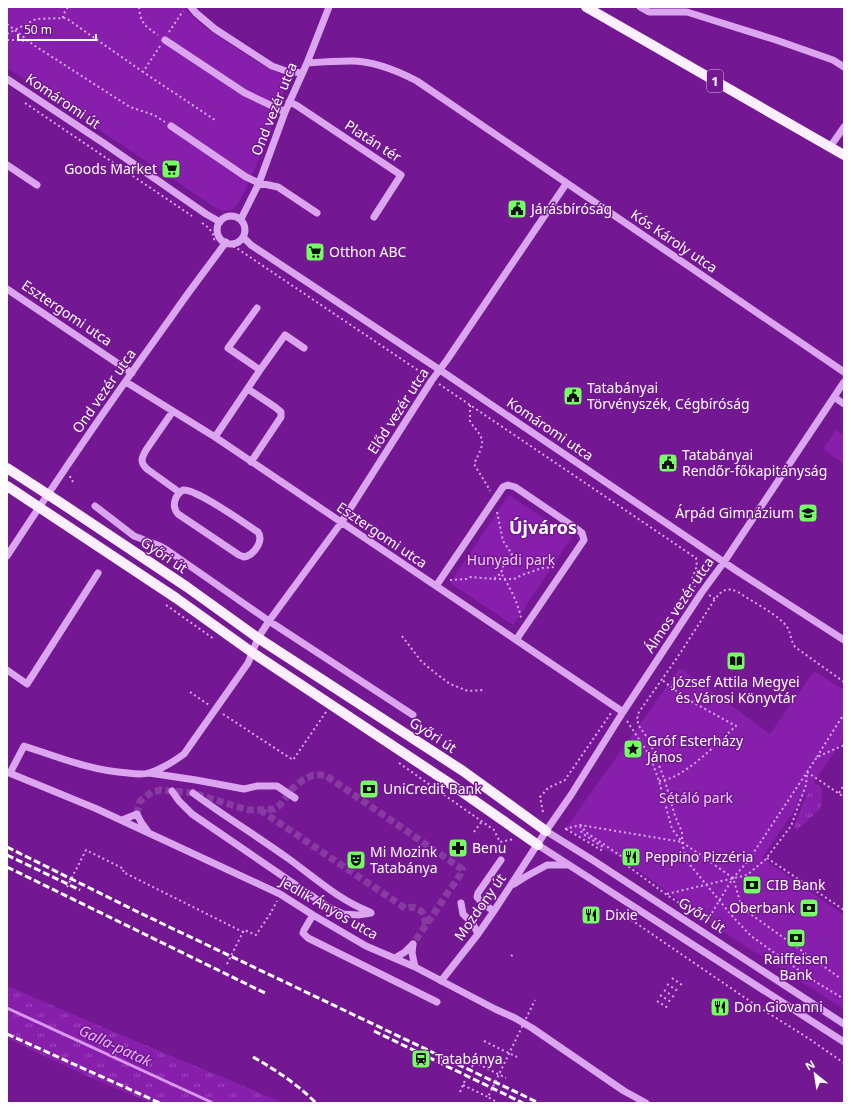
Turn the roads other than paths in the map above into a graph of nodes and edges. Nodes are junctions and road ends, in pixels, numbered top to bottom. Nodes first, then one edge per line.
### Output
1 (329, 7) edge
2 (586, 7) edge
3 (640, 7) edge
4 (188, 8) edge
5 (165, 40) road end
6 (307, 63) junction
7 (844, 67) edge
8 (302, 74) junction
9 (7, 79) edge
10 (288, 102) junction
11 (284, 112) junction
12 (171, 126) road end
13 (844, 127) edge
14 (830, 147) junction
15 (844, 155) edge
16 (7, 165) edge
17 (259, 183) junction
18 (566, 184) junction
19 (37, 186) dead end
20 (317, 213) dead end
21 (374, 217) dead end
22 (241, 219) junction
23 (220, 222) junction
24 (243, 237) junction
25 (226, 242) junction
26 (7, 288) edge
27 (257, 308) dead end
28 (304, 348) dead end
29 (260, 370) junction
30 (440, 370) junction
31 (844, 372) edge
32 (132, 373) junction
33 (126, 382) junction
34 (844, 382) edge
35 (248, 389) junction
36 (834, 397) junction
37 (844, 404) edge
38 (173, 411) junction
39 (215, 438) junction
40 (251, 462) junction
41 (7, 468) edge
42 (7, 486) edge
43 (180, 492) junction
44 (48, 494) junction
45 (95, 506) dead end
46 (39, 507) junction
47 (341, 523) junction
48 (7, 556) edge
49 (724, 562) junction
50 (98, 573) dead end
51 (437, 584) junction
52 (269, 621) junction
53 (258, 638) junction
54 (516, 640) junction
55 (844, 640) edge
56 (253, 653) junction
57 (7, 670) edge
58 (623, 712) junction
59 (413, 715) dead end
60 (8, 773) edge
61 (148, 773) junction
62 (172, 790) dead end
63 (194, 792) dead end
64 (295, 798) dead end
65 (122, 820) junction
66 (546, 831) junction
67 (150, 834) junction
68 (538, 845) junction
69 (501, 860) dead end
70 (570, 865) junction
71 (510, 886) junction
72 (461, 903) dead end
73 (494, 911) junction
74 (313, 915) junction
75 (487, 922) junction
76 (473, 924) junction
77 (478, 934) junction
78 (395, 958) junction
79 (415, 967) junction
80 (441, 981) junction
81 (437, 1002) dead end
82 (844, 1024) edge
83 (844, 1042) edge
84 (646, 1103) edge

1 - 6 street, Ond vezér utca
2 - 14 main road, 1
3 - 7 street
4 - 8 street
5 - 11 street
6 - 8 street, Ond vezér utca
6 - 18 street, Kós Károly utca
8 - 10 street, Ond vezér utca
9 - 23 street, Komáromi út
10 - 11 street, Ond vezér utca
10 - 21 street, Platán tér
11 - 17 street, Ond vezér utca
12 - 17 street
13 - 14 street
14 - 15 main road, 1
16 - 19 street
17 - 20 street
17 - 22 street, Ond vezér utca
18 - 30 street, Előd vezér utca
18 - 31 street, Kós Károly utca
22 - 23 street
22 - 24 street
23 - 25 street
24 - 25 street
24 - 30 street, Komáromi utca
25 - 32 street, Ond vezér utca
26 - 32 street, Esztergomi utca
27 - 29 street
28 - 29 street
29 - 35 street
30 - 47 street, Előd vezér utca
30 - 49 street, Komáromi utca
32 - 33 street, Ond vezér utca
33 - 38 street, Esztergomi utca
33 - 44 street, Ond vezér utca
34 - 36 street, Álmos vezér utca
35 - 39 street
35 - 40 street
36 - 37 street
36 - 49 street, Álmos vezér utca
38 - 39 street, Esztergomi utca
38 - 43 street
39 - 40 street, Esztergomi utca
40 - 47 street, Esztergomi utca
41 - 44 main road, Győri út
42 - 46 main road, Győri út
43 - 43 street
44 - 46 street, Ond vezér utca
44 - 53 main road, Győri út
45 - 52 street, Győri út
46 - 48 street, Ond vezér utca
46 - 56 main road, Győri út
47 - 51 street, Esztergomi utca
47 - 52 street, Előd vezér utca
49 - 55 street, Komáromi utca
49 - 58 street, Álmos vezér utca
50 - 57 street
51 - 54 street, Esztergomi utca
51 - 54 street
52 - 53 street, Előd vezér utca
52 - 59 street, Győri út
53 - 56 street, Előd vezér utca
53 - 66 main road, Győri út
54 - 58 street, Esztergomi utca
56 - 61 street, Előd vezér utca
56 - 68 main road, Győri út
58 - 66 street, Álmos vezér utca
60 - 61 street
60 - 65 street, Jedlik Ányos utca
61 - 64 street
62 - 63 street
65 - 67 street, Jedlik Ányos utca
65 - 67 street
66 - 68 street, Álmos vezér utca
66 - 82 street, Győri út
67 - 74 street, Jedlik Ányos utca
68 - 70 street, Győri út
68 - 71 street, Mozdony út
69 - 73 street
70 - 71 street
70 - 83 street, Győri út
71 - 73 street, Mozdony út
72 - 76 street
73 - 75 street, Mozdony út
74 - 78 street, Jedlik Ányos utca
74 - 81 street
75 - 76 street
75 - 77 street, Mozdony út
76 - 77 street
77 - 80 street, Mozdony út
78 - 79 street, Jedlik Ányos utca
78 - 79 street
79 - 80 street, Jedlik Ányos utca
80 - 84 street, Jedlik Ányos utca

